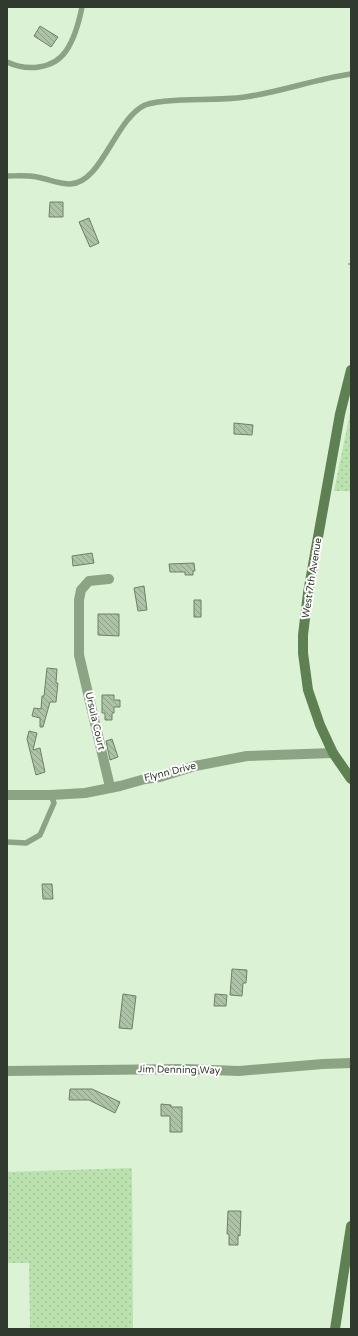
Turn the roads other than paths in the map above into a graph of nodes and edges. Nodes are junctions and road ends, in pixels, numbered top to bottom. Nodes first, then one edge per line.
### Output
1 (82, 7) edge
2 (7, 62) edge
3 (351, 74) edge
4 (7, 176) edge
5 (351, 370) edge
6 (109, 579) dead end
7 (333, 753) junction
8 (351, 779) edge
9 (110, 787) junction
10 (7, 795) edge
11 (51, 795) junction
12 (7, 842) edge
13 (351, 1063) edge
14 (7, 1071) edge
15 (351, 1226) edge
16 (335, 1329) edge

1 - 2 lane
3 - 4 lane
5 - 7 main road, West 7th Avenue
6 - 9 street, Ursula Court
7 - 8 main road, West 7th Avenue
7 - 9 street, Flynn Drive
9 - 11 street, Flynn Drive
10 - 11 street, Flynn Drive
11 - 12 lane
13 - 14 street, Jim Denning Way
15 - 16 main road

